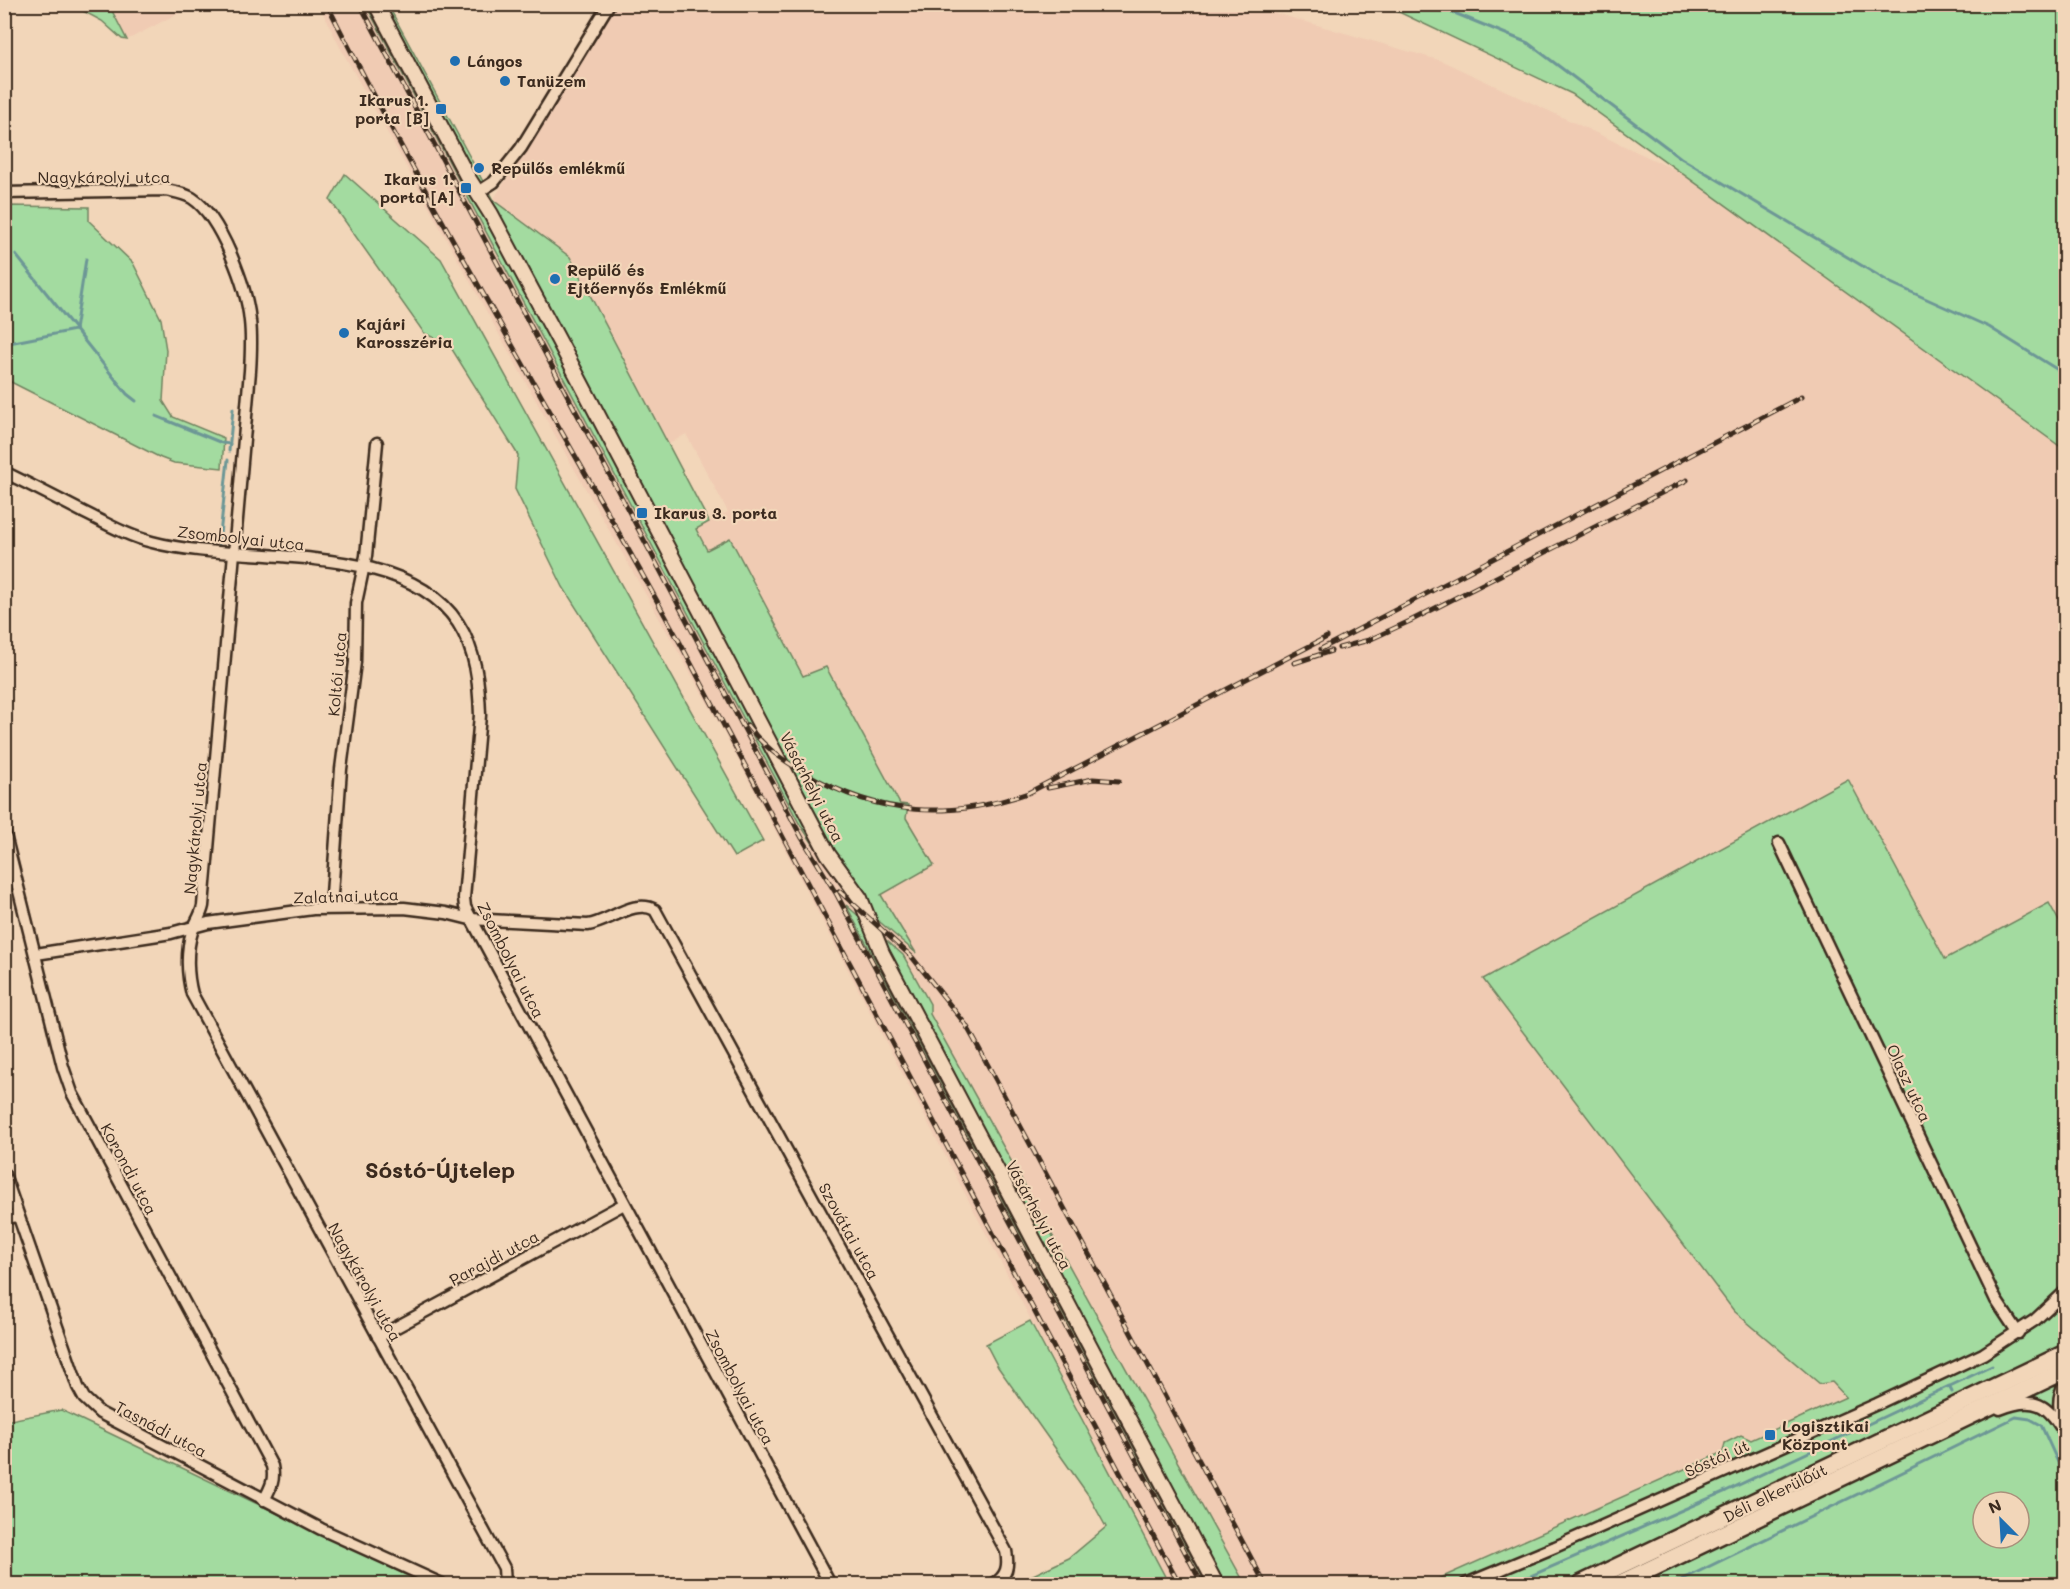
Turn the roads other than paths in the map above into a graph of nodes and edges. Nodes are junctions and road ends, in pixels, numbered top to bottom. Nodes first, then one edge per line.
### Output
1 (376, 4) edge
2 (609, 4) edge
3 (4, 193) edge
4 (477, 193) junction
5 (376, 443) dead end
6 (4, 472) edge
7 (233, 554) junction
8 (363, 565) junction
9 (4, 831) edge
10 (1779, 843) dead end
11 (331, 908) junction
12 (655, 910) joint
13 (470, 919) junction
14 (194, 927) junction
15 (36, 954) junction
16 (4, 1174) edge
17 (624, 1204) junction
18 (18, 1216) junction
19 (4, 1218) edge
20 (2066, 1292) edge
21 (2018, 1334) junction
22 (378, 1337) junction
23 (2066, 1353) edge
24 (2066, 1370) edge
25 (2066, 1382) edge
26 (1949, 1426) junction
27 (2065, 1434) edge
28 (264, 1500) junction
29 (442, 1584) edge
30 (505, 1584) edge
31 (830, 1584) edge
32 (994, 1584) edge
33 (1216, 1584) edge
34 (1466, 1584) edge
35 (1581, 1584) edge
36 (1619, 1584) edge

1 - 4 street, Vásárhelyi utca
2 - 4 street
3 - 7 street, Nagykárolyi utca
4 - 33 street, Vásárhelyi utca
5 - 8 street, Koltói utca
6 - 7 street, Zsombolyai utca
7 - 8 street, Zsombolyai utca
7 - 14 street, Nagykárolyi utca
8 - 11 street, Koltói utca
8 - 13 street, Zsombolyai utca
9 - 15 street, Korondi utca
10 - 21 street, Olasz utca
11 - 13 street, Zalatnai utca
11 - 14 street, Zalatnai utca
12 - 13 street, Zalatnai utca
12 - 32 street, Szovátai utca
13 - 17 street, Zsombolyai utca
14 - 15 street, Zalatnai utca
14 - 22 street, Nagykárolyi utca
15 - 28 street, Korondi utca
16 - 18 street, Tasnádi utca
17 - 22 street, Parajdi utca
17 - 31 street, Zsombolyai utca
18 - 19 street
18 - 28 street, Tasnádi utca
20 - 21 street, Sóstói út
21 - 34 street, Sóstói út
22 - 30 street, Nagykárolyi utca
23 - 35 main road, Déli elkerülőút
24 - 26 main road, Déli elkerülőút
25 - 27 street
26 - 27 street
26 - 36 main road, Déli elkerülőút
28 - 29 street, Tasnádi utca

